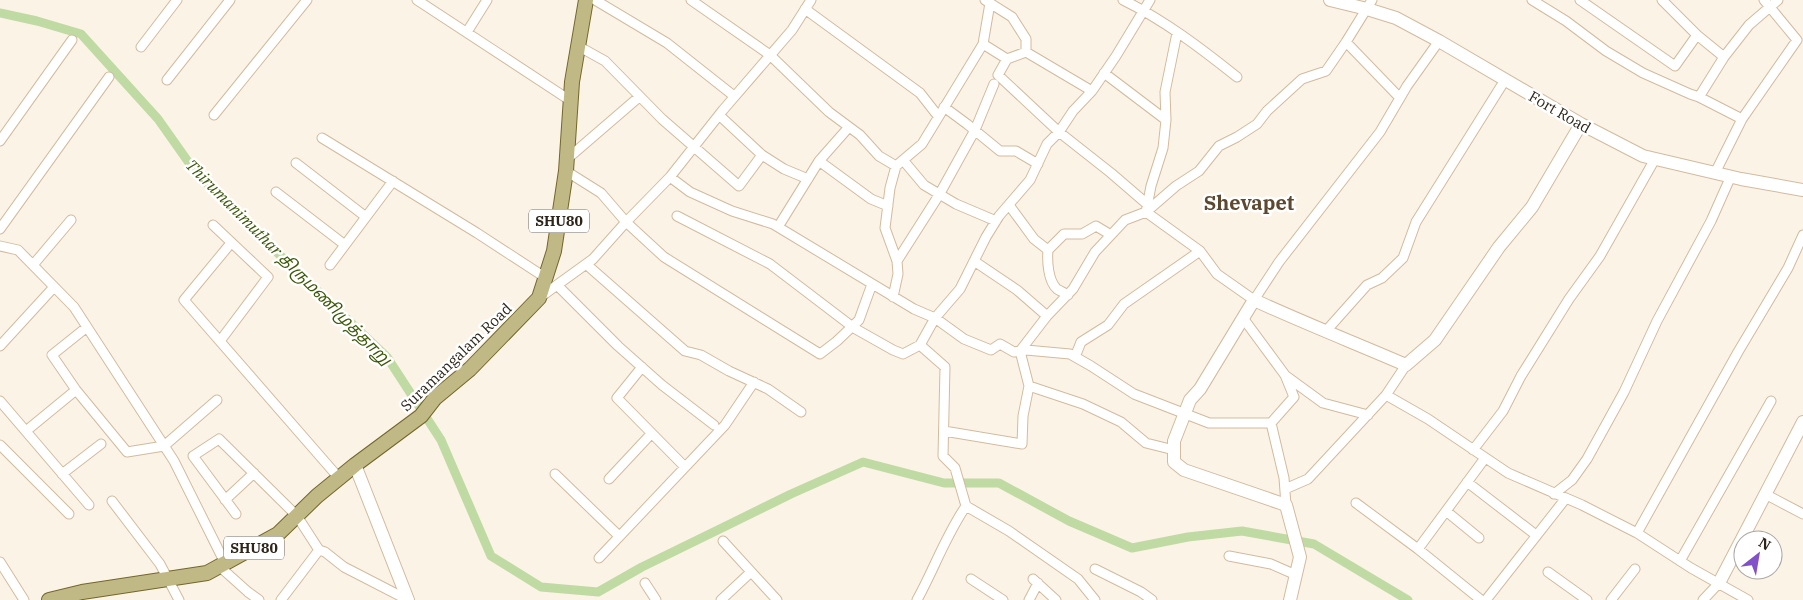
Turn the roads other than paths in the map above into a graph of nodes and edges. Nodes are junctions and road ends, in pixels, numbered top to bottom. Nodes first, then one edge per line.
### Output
1 (177, 0) edge
2 (230, 0) edge
3 (307, 0) edge
4 (417, 0) edge
5 (487, 0) edge
6 (586, 0) edge
7 (595, 0) edge
8 (691, 0) edge
9 (811, 0) edge
10 (1123, 0) edge
11 (1150, 0) edge
12 (1532, 0) edge
13 (1580, 0) edge
14 (1662, 0) edge
15 (1778, 0) edge
16 (1336, 1) edge
17 (988, 2) edge
18 (1767, 3) edge
19 (1369, 4) edge
20 (805, 9) junction
21 (1144, 10) junction
22 (467, 32) junction
23 (1176, 33) junction
24 (1697, 35) junction
25 (72, 40) dead end
26 (1438, 41) junction
27 (1346, 42) junction
28 (983, 44) junction
29 (578, 46) junction
30 (141, 47) dead end
31 (1026, 52) junction
32 (770, 55) junction
33 (1724, 57) junction
34 (1008, 59) junction
35 (1104, 73) junction
36 (109, 77) dead end
37 (1237, 78) dead end
38 (167, 80) dead end
39 (1505, 80) junction
40 (994, 84) dead end
41 (1092, 92) junction
42 (734, 96) junction
43 (639, 97) junction
44 (1699, 97) junction
45 (1400, 98) junction
46 (570, 101) junction
47 (944, 107) junction
48 (214, 115) dead end
49 (719, 115) junction
50 (938, 116) junction
51 (1742, 119) junction
52 (1166, 120) junction
53 (1581, 124) junction
54 (849, 127) junction
55 (975, 130) junction
56 (1059, 132) junction
57 (322, 138) dead end
58 (0, 141) edge
59 (694, 147) junction
60 (762, 155) junction
61 (1655, 158) junction
62 (819, 161) junction
63 (296, 163) dead end
64 (899, 163) junction
65 (1038, 164) junction
66 (567, 165) junction
67 (1715, 172) junction
68 (670, 176) junction
69 (1731, 176) junction
70 (808, 179) junction
71 (393, 181) junction
72 (1802, 188) edge
73 (276, 192) dead end
74 (939, 195) junction
75 (1009, 205) junction
76 (888, 206) junction
77 (1147, 208) junction
78 (677, 216) dead end
79 (366, 217) junction
80 (71, 220) dead end
81 (996, 221) junction
82 (626, 222) junction
83 (213, 226) dead end
84 (778, 227) junction
85 (0, 229) edge
86 (1111, 235) junction
87 (1803, 235) edge
88 (231, 242) junction
89 (345, 245) junction
90 (0, 246) edge
91 (1048, 250) junction
92 (1200, 251) junction
93 (897, 261) junction
94 (974, 261) junction
95 (586, 264) junction
96 (33, 265) junction
97 (330, 265) dead end
98 (551, 282) junction
99 (872, 284) junction
100 (54, 287) junction
101 (1068, 295) junction
102 (893, 297) junction
103 (1254, 300) junction
104 (1047, 316) junction
105 (935, 318) junction
106 (1243, 318) junction
107 (87, 327) junction
108 (852, 327) junction
109 (1326, 331) junction
110 (220, 341) junction
111 (920, 345) junction
112 (0, 346) edge
113 (1020, 351) junction
114 (1075, 357) junction
115 (1406, 364) junction
116 (642, 367) junction
117 (1285, 375) junction
118 (754, 382) junction
119 (1029, 386) junction
120 (76, 390) junction
121 (1386, 395) junction
122 (217, 400) dead end
123 (1770, 400) dead end
124 (0, 401) edge
125 (801, 412) dead end
126 (1185, 415) junction
127 (1368, 415) junction
128 (1803, 422) edge
129 (1271, 423) junction
130 (714, 425) dead end
131 (944, 431) junction
132 (26, 432) junction
133 (651, 434) junction
134 (101, 444) dead end
135 (0, 445) edge
136 (164, 446) junction
137 (1174, 450) junction
138 (1473, 450) junction
139 (1485, 458) junction
140 (355, 464) junction
141 (685, 467) junction
142 (254, 473) junction
143 (62, 474) junction
144 (555, 474) dead end
145 (339, 478) junction
146 (609, 480) dead end
147 (1467, 482) junction
148 (1285, 490) junction
149 (1554, 494) junction
150 (1765, 494) junction
151 (1566, 498) junction
152 (225, 500) junction
153 (112, 501) dead end
154 (1356, 504) dead end
155 (88, 505) dead end
156 (1286, 505) junction
157 (966, 506) junction
158 (1446, 511) junction
159 (69, 514) dead end
160 (236, 514) dead end
161 (1803, 514) edge
162 (297, 516) junction
163 (1637, 533) junction
164 (1536, 535) junction
165 (619, 536) junction
166 (1479, 538) dead end
167 (723, 541) dead end
168 (1418, 549) junction
169 (319, 550) junction
170 (1229, 556) dead end
171 (599, 558) dead end
172 (1680, 561) junction
173 (0, 562) edge
174 (222, 564) junction
175 (1095, 569) dead end
176 (1635, 569) dead end
177 (751, 572) junction
178 (1548, 572) dead end
179 (1296, 575) junction
180 (167, 579) junction
181 (971, 579) dead end
182 (1719, 582) junction
183 (645, 583) dead end
184 (919, 599) edge
185 (24, 600) edge
186 (49, 600) edge
187 (179, 600) edge
188 (259, 600) edge
189 (281, 600) edge
190 (408, 600) edge
191 (656, 600) edge
192 (721, 600) edge
193 (777, 600) edge
194 (1003, 600) edge
195 (1029, 600) edge
196 (1056, 600) edge
197 (1095, 600) edge
198 (1152, 600) edge
199 (1290, 600) edge
200 (1481, 600) edge
201 (1486, 600) edge
202 (1586, 600) edge
203 (1611, 600) edge
204 (1703, 600) edge
205 (1748, 600) edge

1 - 30 street
2 - 38 street
3 - 48 street
4 - 22 street
5 - 22 street
6 - 29 main road, Suramangalam Road / SHU80
7 - 42 street
8 - 32 street
9 - 20 street
10 - 21 street
11 - 21 street
12 - 44 street
13 - 24 street
14 - 24 street
15 - 18 street
16 - 19 street, Fort Road
17 - 28 street
17 - 31 street
18 - 33 street
18 - 51 street
19 - 26 street, Fort Road
19 - 27 street
20 - 32 street
20 - 50 street
21 - 23 street
21 - 35 street
22 - 46 street
23 - 37 street
23 - 52 street
24 - 33 street
25 - 58 street
26 - 39 street, Fort Road
26 - 45 street
27 - 45 street
27 - 77 street
28 - 34 street
28 - 47 street
29 - 43 street
29 - 46 main road, Suramangalam Road / SHU80
31 - 34 street
31 - 41 street
32 - 42 street
32 - 54 street
33 - 44 street
34 - 56 street
35 - 41 street
35 - 52 street
36 - 85 street
39 - 53 street, Fort Road
39 - 109 street
40 - 55 street
41 - 56 street
42 - 49 street
43 - 59 street
43 - 66 street
44 - 51 street
45 - 103 street
46 - 66 main road, Suramangalam Road / SHU80
47 - 50 street
47 - 55 street
49 - 59 street
49 - 60 street
50 - 64 street
51 - 67 street
52 - 77 street
53 - 61 street, Fort Road
53 - 115 street
54 - 62 street
54 - 64 street
55 - 65 street
55 - 74 street
56 - 65 street
56 - 77 street
57 - 71 street
59 - 60 street
59 - 68 street
60 - 70 street
61 - 67 street, Fort Road
61 - 138 street
62 - 70 street
62 - 76 street
63 - 79 street
64 - 74 street
64 - 76 street
65 - 75 street
66 - 82 street
66 - 98 main road, Suramangalam Road / SHU80
67 - 69 street, Fort Road
68 - 82 street
68 - 84 street
69 - 72 street, Fort Road
69 - 149 street
70 - 84 street
71 - 79 street
71 - 98 street
73 - 89 street
74 - 81 street
74 - 93 street
75 - 81 street
75 - 91 street
76 - 93 street
77 - 86 street
77 - 92 street
78 - 108 street
79 - 89 street
80 - 96 street
81 - 94 street
82 - 95 street
82 - 108 street
83 - 88 street
84 - 99 street
86 - 91 street
86 - 101 street
87 - 163 street
88 - 110 street
88 - 110 street
89 - 97 street
90 - 96 street
91 - 101 street
92 - 103 street
92 - 114 street
93 - 102 street
94 - 104 street
94 - 105 street
95 - 98 street
95 - 118 street
96 - 100 street
98 - 116 street
98 - 140 main road, Suramangalam Road / SHU80
99 - 102 street
99 - 108 street
100 - 107 street
100 - 112 street
101 - 104 street
102 - 105 street
103 - 106 street
103 - 109 street
104 - 113 street
105 - 111 street
105 - 113 street
106 - 117 street
106 - 126 street
107 - 120 street
107 - 136 street
108 - 111 street
109 - 115 street
110 - 145 street
111 - 131 street
113 - 114 street
113 - 119 street
114 - 126 street
115 - 121 street
116 - 130 street
116 - 133 street
117 - 127 street
117 - 129 street
118 - 125 street
118 - 141 street
119 - 131 street
119 - 137 street
120 - 132 street
120 - 136 street
121 - 127 street
121 - 138 street
122 - 136 street
123 - 172 street
124 - 132 street
126 - 129 street
126 - 137 street
127 - 148 street
128 - 150 street
129 - 148 street
131 - 157 street
132 - 143 street
133 - 141 street
133 - 146 street
134 - 143 street
135 - 159 street
136 - 174 street
137 - 156 street
138 - 139 street
139 - 147 street
139 - 149 street
140 - 145 main road, Suramangalam Road / SHU80
140 - 190 street
141 - 165 street
142 - 152 street
142 - 152 street
142 - 162 street
143 - 155 street
144 - 165 street
145 - 162 main road, Suramangalam Road / SHU80
147 - 158 street
147 - 164 street
148 - 156 street
149 - 151 street
150 - 161 street
150 - 182 street
151 - 163 street
151 - 164 street
152 - 160 street
153 - 180 street
154 - 168 street
156 - 179 street
157 - 184 street
157 - 197 street
158 - 166 street
158 - 168 street
162 - 169 street
162 - 174 main road, Suramangalam Road / SHU80
163 - 172 street
164 - 201 street
165 - 171 street
167 - 177 street
168 - 200 street
169 - 189 street
169 - 190 street
170 - 179 street
172 - 182 street
173 - 185 street
174 - 180 main road, Suramangalam Road / SHU80
174 - 188 street
175 - 198 street
176 - 203 street
177 - 192 street
177 - 193 street
178 - 202 street
179 - 199 street
180 - 186 main road, Suramangalam Road / SHU80
180 - 187 street
181 - 194 street
182 - 204 street
182 - 205 street
183 - 191 street
195 - 196 street

